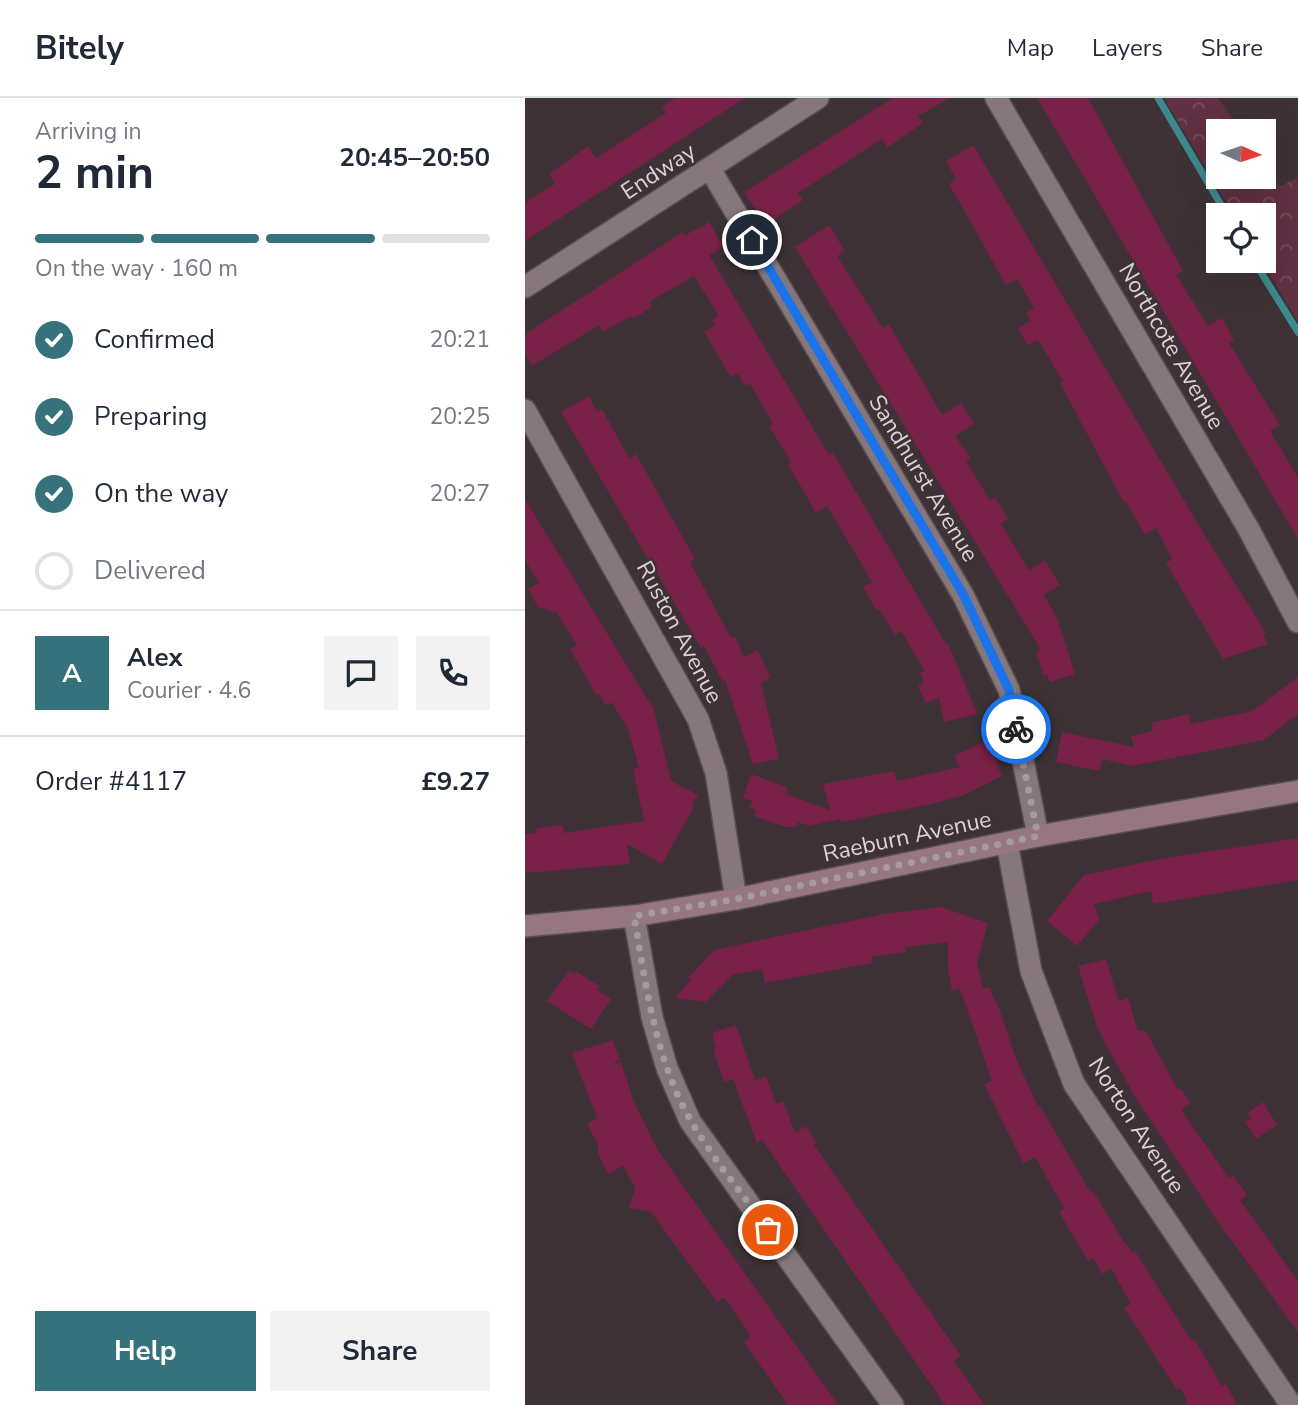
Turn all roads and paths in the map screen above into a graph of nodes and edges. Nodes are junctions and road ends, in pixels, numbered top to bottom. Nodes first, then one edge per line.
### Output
1 (818, 98) edge
2 (996, 98) edge
3 (710, 169) junction
4 (525, 287) edge
5 (525, 410) edge
6 (1298, 622) edge
7 (1298, 791) edge
8 (1038, 836) junction
9 (1007, 843) junction
10 (736, 899) junction
11 (634, 916) junction
12 (525, 926) edge
13 (893, 1405) edge
14 (1291, 1405) edge

1 - 3 street, Endway
2 - 6 street, Northcote Avenue
3 - 4 street, Endway
3 - 8 street, Sandhurst Avenue
5 - 10 street, Ruston Avenue
7 - 8 street, Raeburn Avenue
8 - 9 street, Raeburn Avenue
9 - 10 street, Raeburn Avenue
9 - 14 street, Norton Avenue
10 - 11 street, Raeburn Avenue
11 - 12 street, Raeburn Avenue
11 - 13 street

